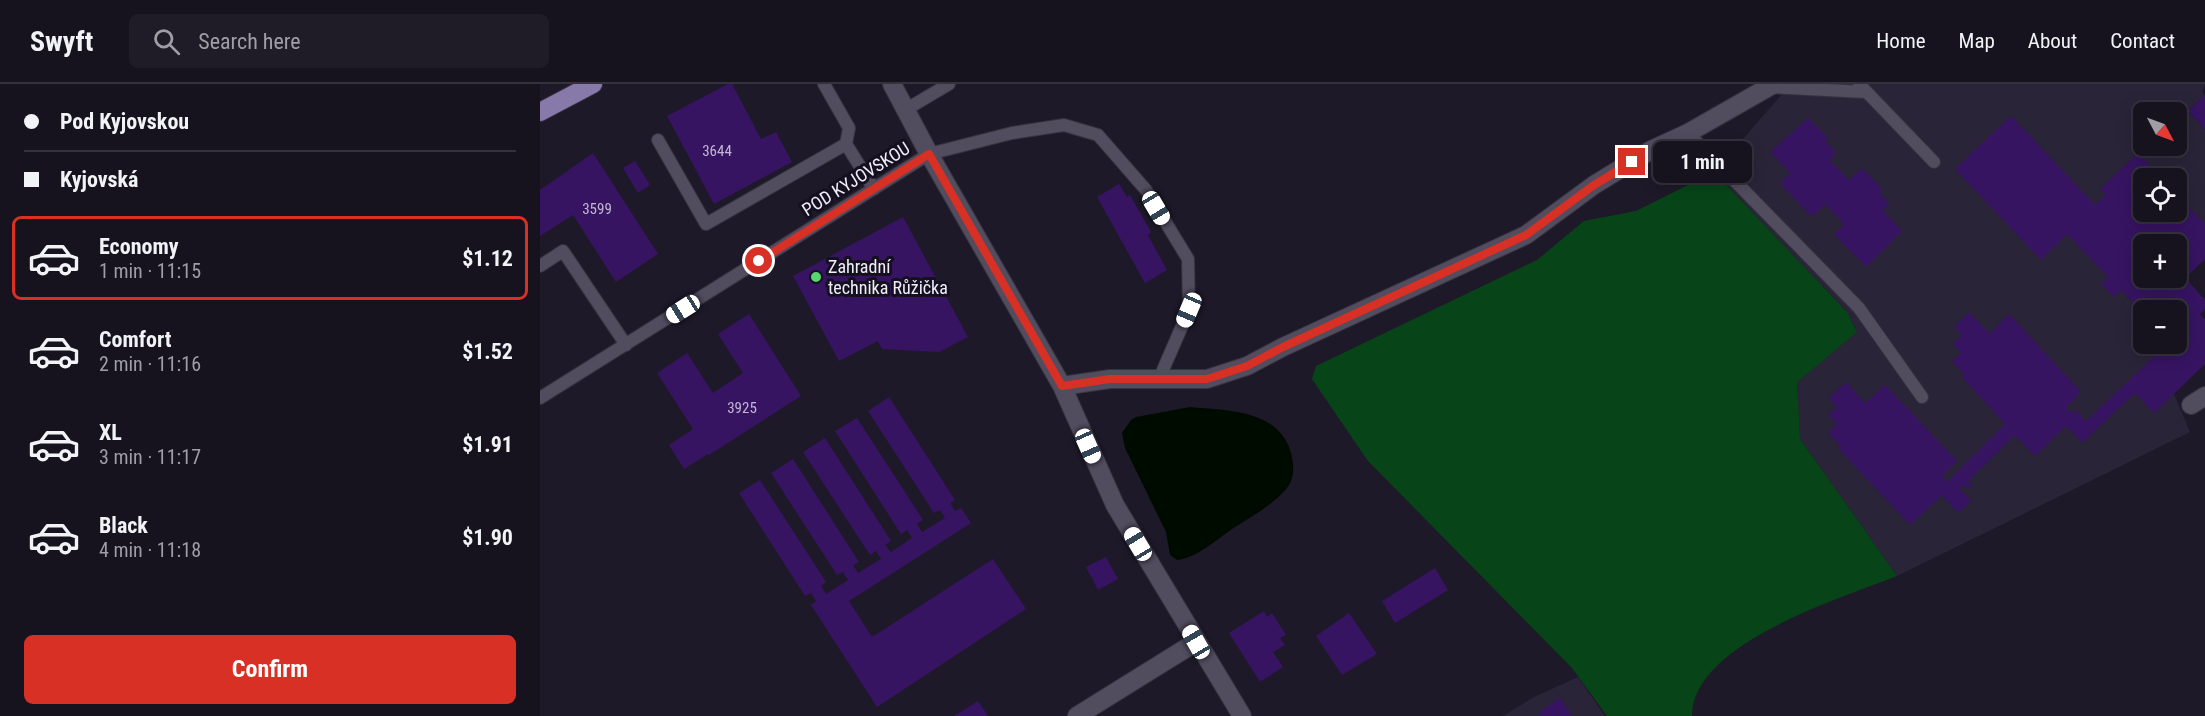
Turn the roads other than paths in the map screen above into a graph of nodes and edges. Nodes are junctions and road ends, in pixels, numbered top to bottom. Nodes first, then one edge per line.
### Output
1 (593, 84) edge
2 (824, 84) edge
3 (892, 84) edge
4 (949, 84) edge
5 (1772, 86) edge
6 (1862, 88) edge
7 (905, 110) junction
8 (540, 112) edge
9 (1688, 133) junction
10 (658, 140) dead end
11 (846, 144) junction
12 (929, 154) junction
13 (1934, 162) dead end
14 (874, 189) junction
15 (540, 266) edge
16 (626, 345) junction
17 (1159, 379) junction
18 (1062, 386) junction
19 (540, 398) edge
20 (1922, 398) dead end
21 (1196, 642) junction
22 (1077, 716) edge
23 (1242, 716) edge

1 - 8 main road
2 - 11 lane
3 - 7 street
4 - 7 lane
5 - 6 lane
5 - 9 street
6 - 13 lane
7 - 12 street
9 - 17 street
9 - 20 lane
10 - 11 lane
11 - 14 lane
12 - 14 lane, POD KYJOVSKOU
12 - 17 lane, POD KYJOVSKOU
12 - 18 street
14 - 16 lane, POD KYJOVSKOU
15 - 16 lane
16 - 19 lane, POD KYJOVSKOU
17 - 18 street
18 - 21 street
21 - 22 street
21 - 23 street

